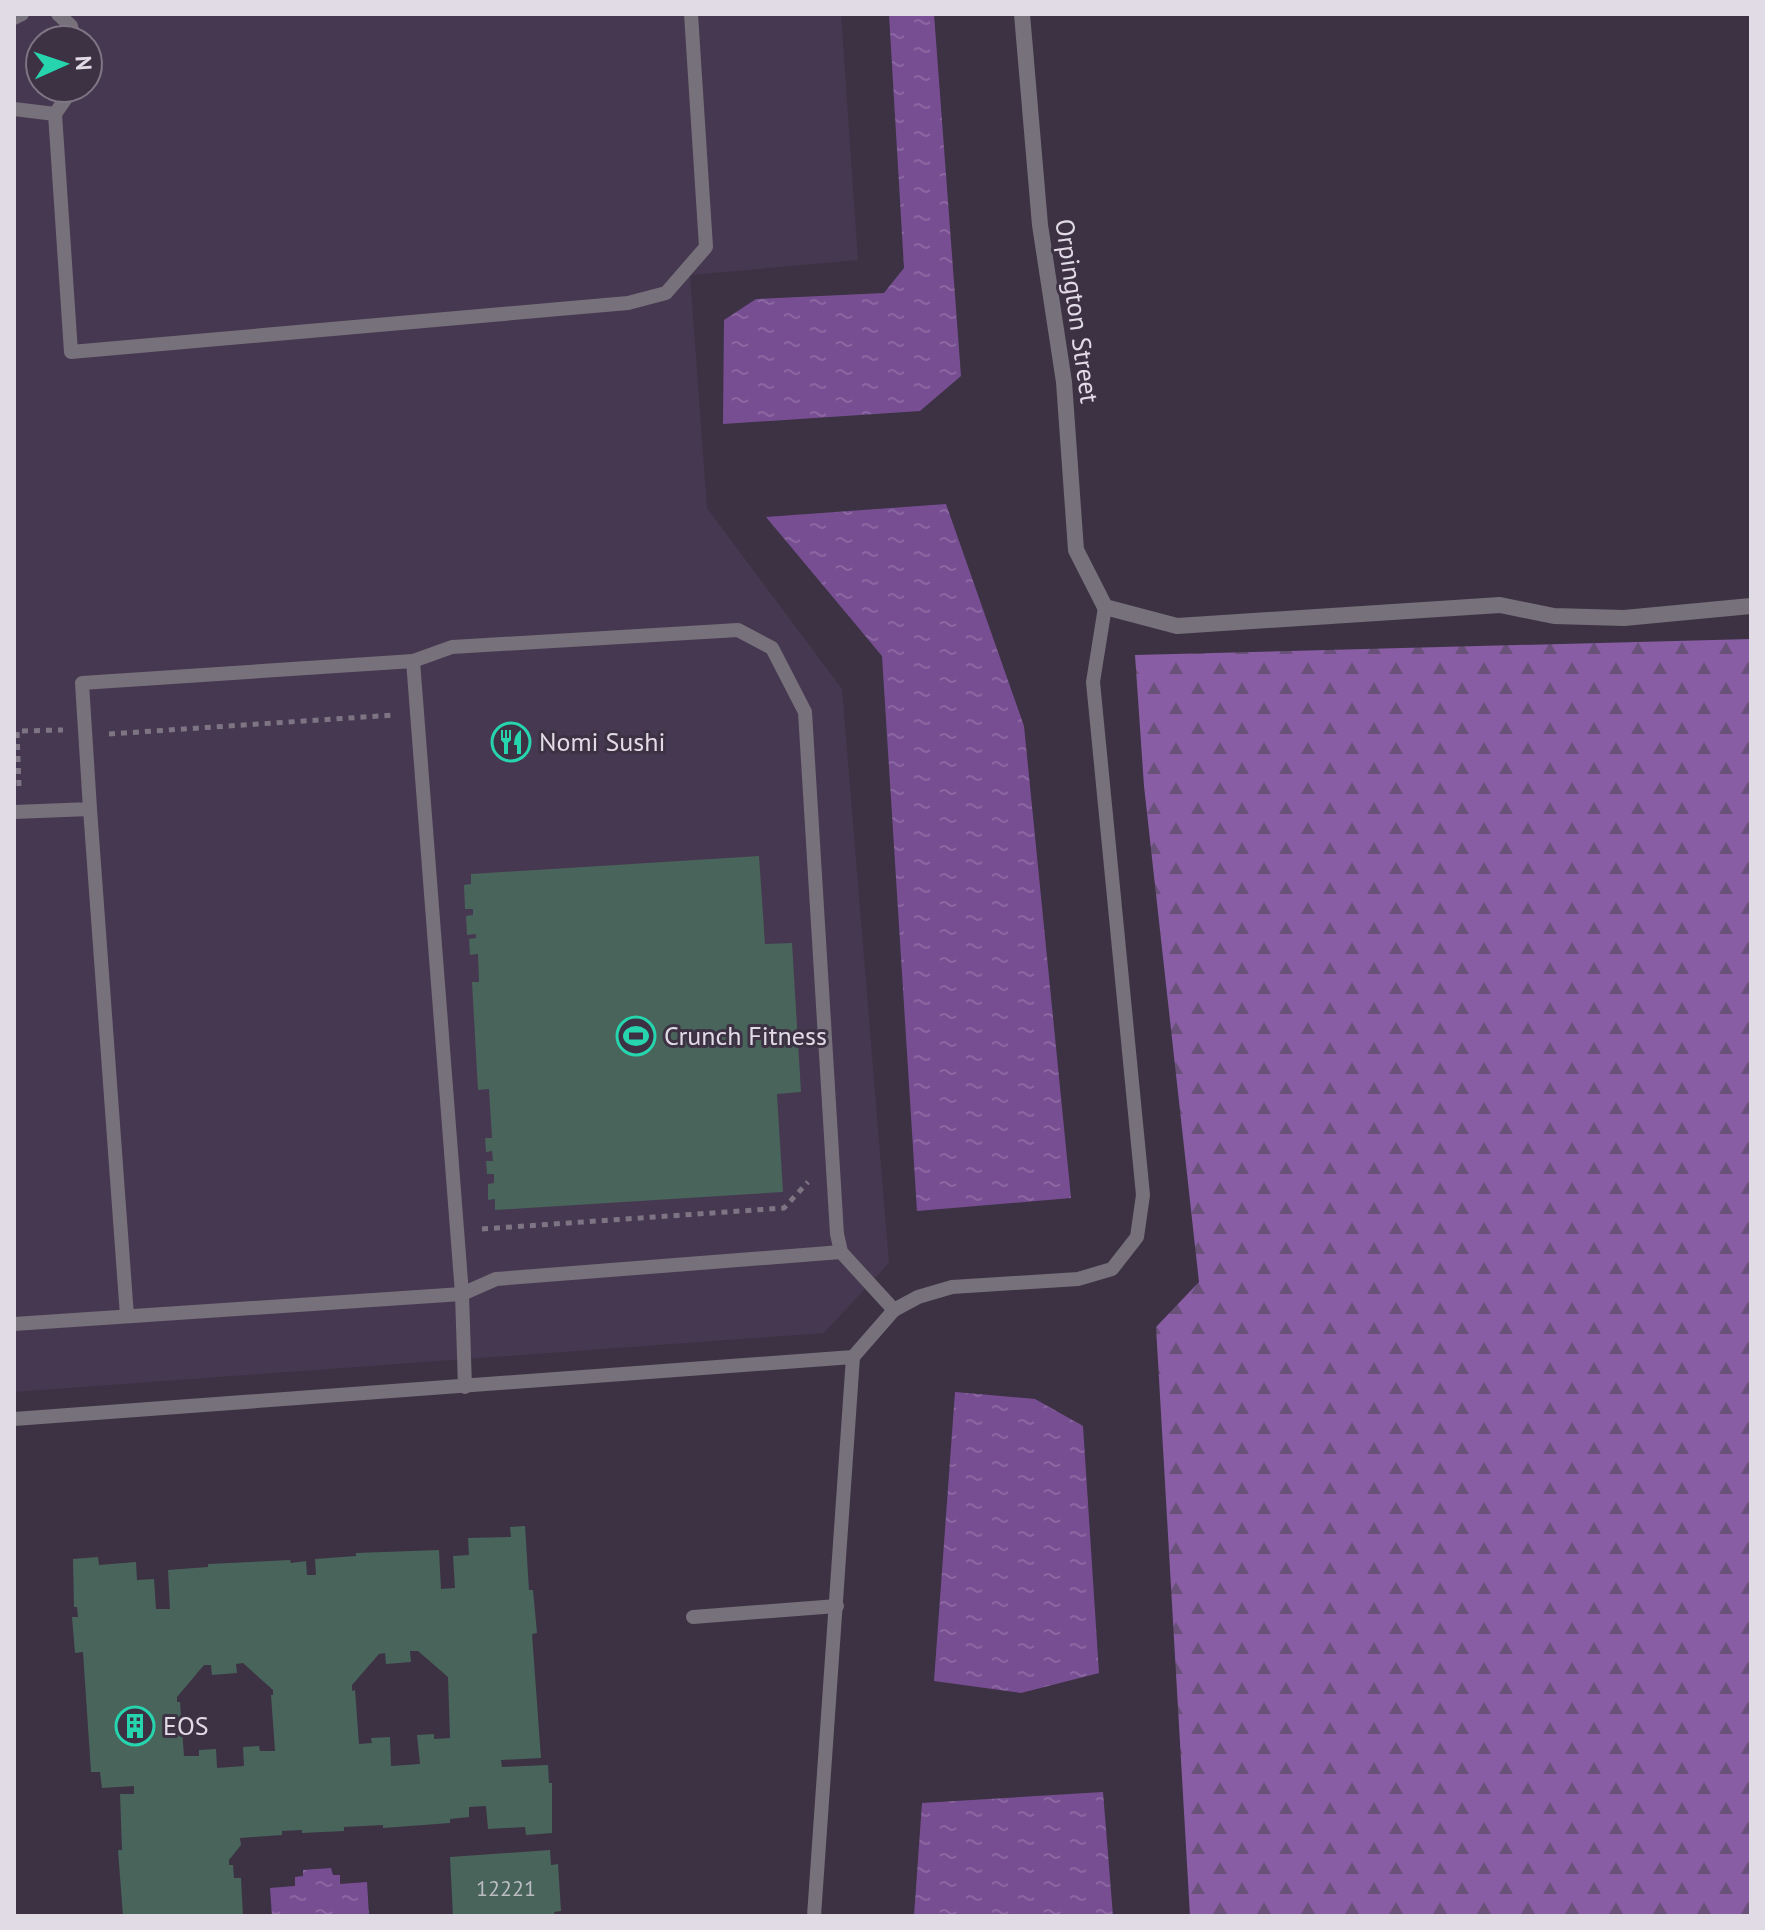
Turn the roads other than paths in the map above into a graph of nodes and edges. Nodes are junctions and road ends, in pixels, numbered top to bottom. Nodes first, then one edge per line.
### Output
1 (22, 14) edge
2 (691, 14) edge
3 (1022, 14) edge
4 (14, 18) edge
5 (62, 104) edge
6 (14, 109) edge
7 (55, 114) junction
8 (1751, 606) edge
9 (1105, 607) junction
10 (413, 661) junction
11 (90, 809) junction
12 (14, 812) edge
13 (841, 1252) junction
14 (462, 1294) junction
15 (894, 1310) junction
16 (127, 1316) junction
17 (14, 1324) edge
18 (853, 1357) junction
19 (465, 1387) junction
20 (14, 1419) edge
21 (837, 1606) junction
22 (693, 1617) dead end
23 (814, 1916) edge

1 - 4 lane
2 - 7 lane
3 - 9 street, Orpington Street
5 - 7 lane
6 - 7 lane
8 - 9 street
9 - 15 lane
10 - 11 lane
10 - 13 lane
10 - 14 lane
11 - 12 lane
11 - 16 lane
13 - 14 lane
13 - 15 lane
14 - 16 lane
14 - 19 lane
15 - 18 lane
16 - 17 lane
18 - 19 lane
18 - 21 lane
19 - 20 lane
21 - 22 lane
21 - 23 lane

